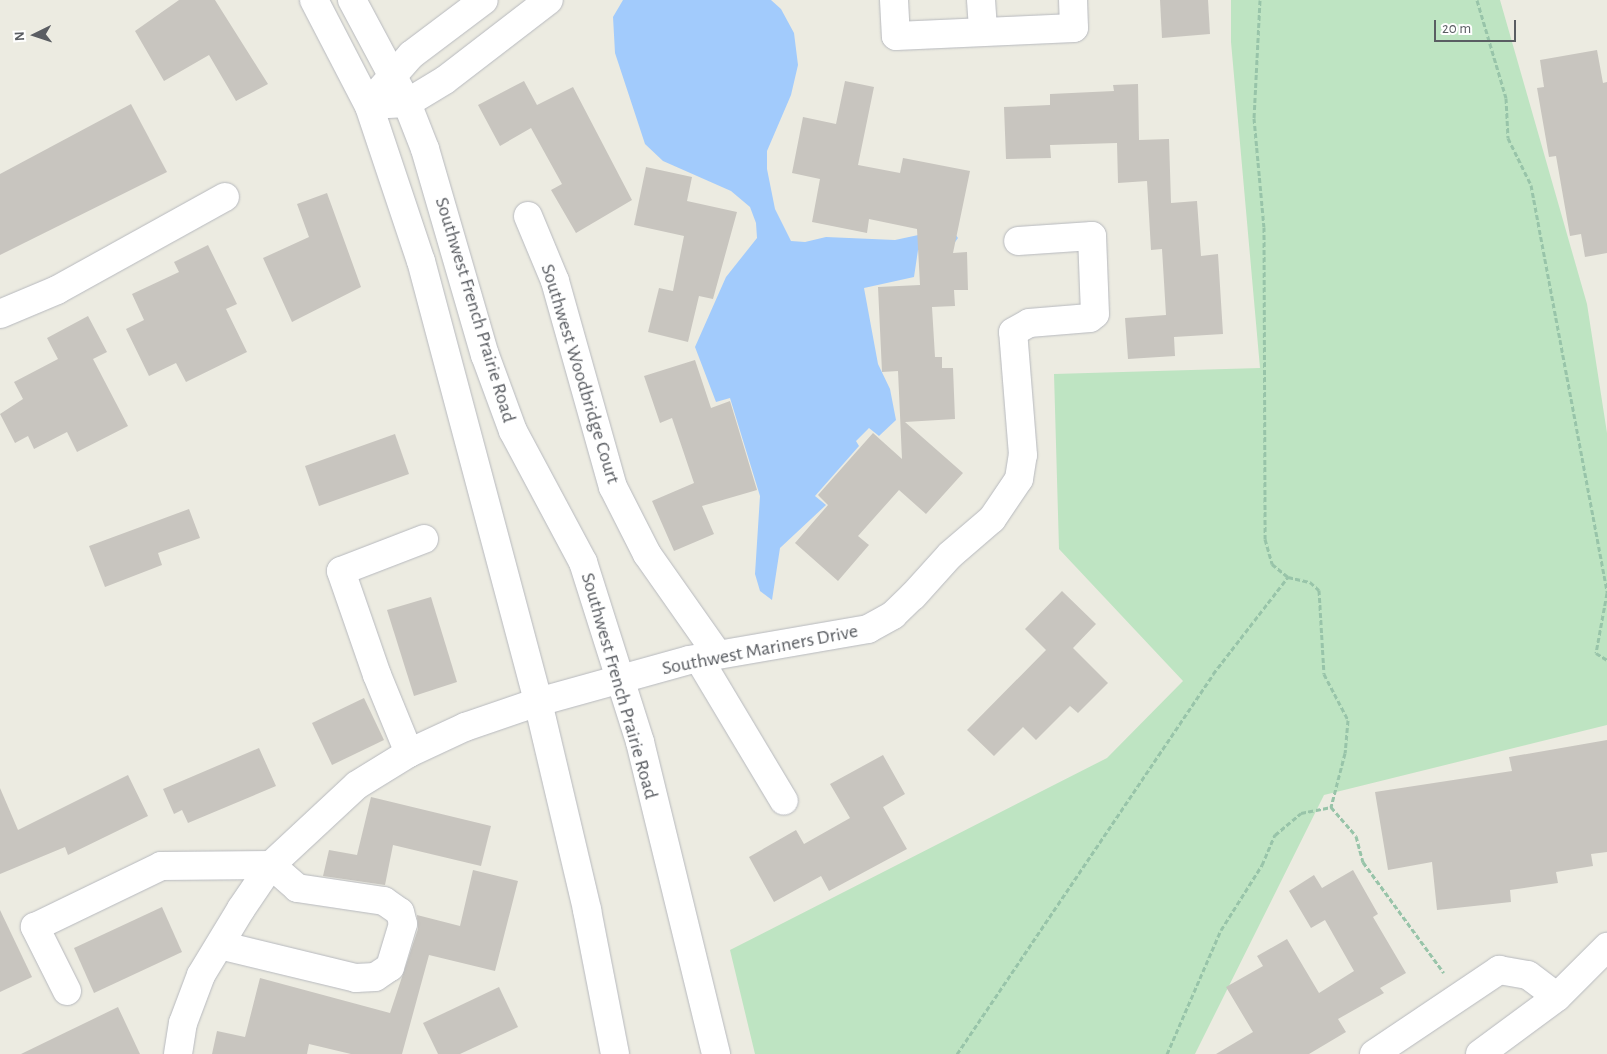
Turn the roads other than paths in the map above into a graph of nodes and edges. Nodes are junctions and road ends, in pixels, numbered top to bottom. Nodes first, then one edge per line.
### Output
1 (314, 0) edge
2 (352, 0) edge
3 (484, 0) edge
4 (549, 0) edge
5 (894, 0) edge
6 (981, 0) edge
7 (1073, 0) edge
8 (983, 32) junction
9 (392, 73) junction
10 (407, 103) junction
11 (369, 106) junction
12 (225, 197) dead end
13 (528, 216) dead end
14 (1018, 241) dead end
15 (0, 314) edge
16 (424, 539) dead end
17 (708, 657) junction
18 (622, 678) junction
19 (538, 702) junction
20 (410, 753) junction
21 (784, 801) dead end
22 (271, 865) junction
23 (220, 945) junction
24 (1607, 946) edge
25 (67, 991) dead end
26 (1557, 997) junction
27 (178, 1054) edge
28 (614, 1054) edge
29 (716, 1054) edge
30 (1374, 1054) edge
31 (1480, 1054) edge

1 - 11 street, Southwest French Prairie Road
2 - 9 street, Southwest French Prairie Road
3 - 9 street
4 - 10 street
5 - 8 street
6 - 8 street
7 - 8 street
9 - 10 street, Southwest French Prairie Road
9 - 11 street
10 - 11 street
10 - 18 street, Southwest French Prairie Road
11 - 19 street, Southwest French Prairie Road
12 - 15 street
13 - 17 street, Southwest Woodbridge Court
14 - 17 street, Southwest Mariners Drive
16 - 20 street
17 - 18 street, Southwest Mariners Drive
17 - 21 street, Southwest Woodbridge Court
18 - 19 street, Southwest Mariners Drive
18 - 29 street, Southwest French Prairie Road
19 - 20 street, Southwest Mariners Drive
19 - 28 street, Southwest French Prairie Road
20 - 22 street, Southwest Mariners Drive
22 - 23 street, Southwest Mariners Drive
22 - 23 street
22 - 25 street
23 - 27 street, Southwest Mariners Drive
24 - 26 street
26 - 30 street
26 - 31 street

